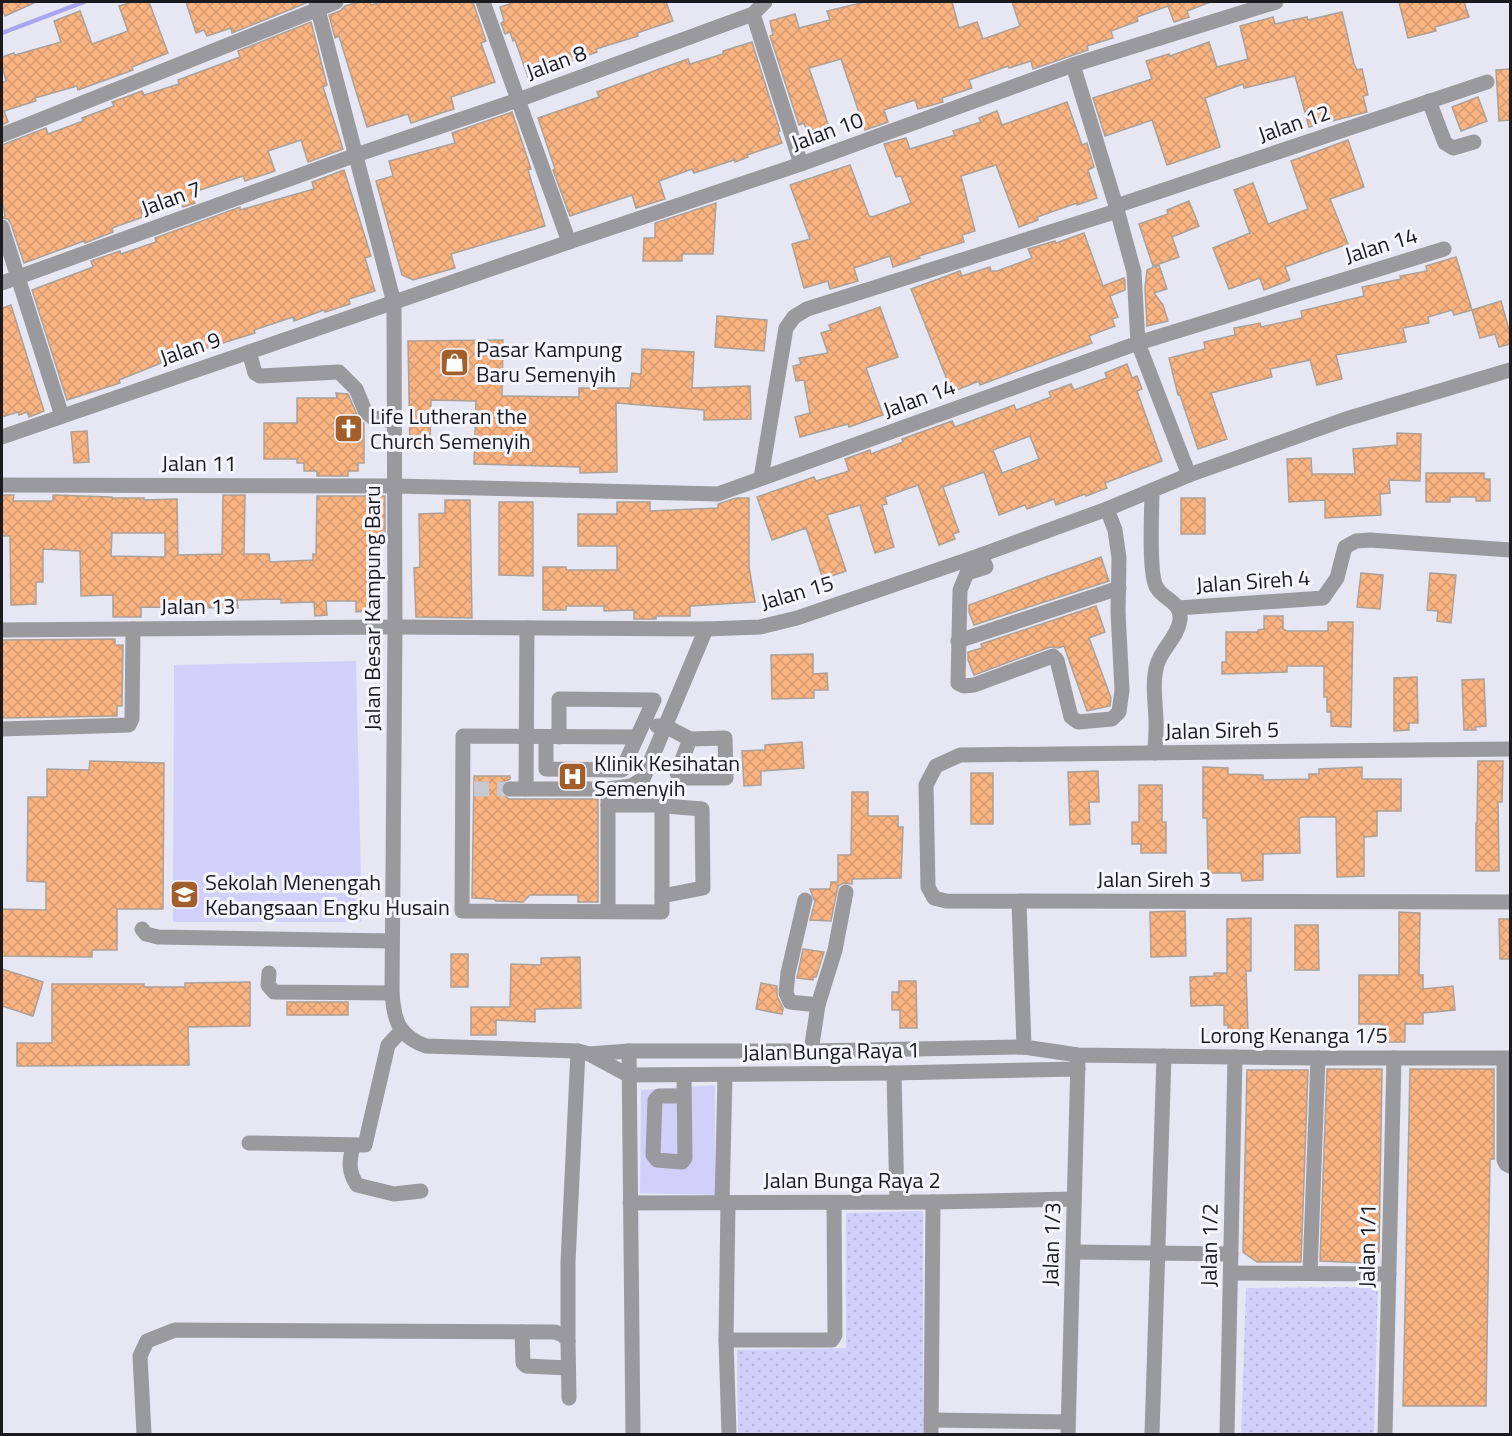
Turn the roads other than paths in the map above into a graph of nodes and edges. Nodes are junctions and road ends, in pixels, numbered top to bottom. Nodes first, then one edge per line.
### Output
1 (336, 2) edge
2 (483, 2) edge
3 (765, 2) edge
4 (1276, 2) edge
5 (317, 5) edge
6 (753, 14) junction
7 (1073, 65) junction
8 (1487, 82) dead end
9 (518, 100) junction
10 (1429, 101) junction
11 (2, 135) edge
12 (1474, 142) dead end
13 (356, 155) junction
14 (801, 164) junction
15 (1117, 209) junction
16 (2, 227) edge
17 (569, 242) junction
18 (1444, 249) dead end
19 (18, 278) junction
20 (2, 283) edge
21 (394, 303) junction
22 (1138, 344) junction
23 (249, 352) junction
24 (1510, 370) edge
25 (62, 416) junction
26 (395, 421) junction
27 (2, 437) edge
28 (1189, 475) junction
29 (761, 478) junction
30 (2, 485) edge
31 (395, 486) junction
32 (1152, 491) junction
33 (1107, 509) junction
34 (1510, 550) edge
35 (981, 555) junction
36 (1119, 588) junction
37 (1178, 608) junction
38 (395, 627) junction
39 (527, 628) junction
40 (134, 629) junction
41 (706, 629) junction
42 (2, 630) edge
43 (958, 641) junction
44 (665, 726) junction
45 (2, 729) edge
46 (639, 731) junction
47 (527, 737) junction
48 (552, 737) junction
49 (690, 739) dead end
50 (1510, 750) edge
51 (1155, 753) junction
52 (936, 766) joint
53 (643, 779) junction
54 (510, 789) tunnel mouth
55 (526, 789) junction
56 (608, 797) junction
57 (658, 805) junction
58 (846, 892) dead end
59 (662, 896) junction
60 (805, 900) dead end
61 (1019, 902) junction
62 (1510, 902) edge
63 (608, 911) junction
64 (142, 928) dead end
65 (392, 941) junction
66 (269, 973) dead end
67 (392, 993) junction
68 (818, 1005) junction
69 (402, 1030) junction
70 (1024, 1047) junction
71 (629, 1051) junction
72 (811, 1051) junction
73 (583, 1053) junction
74 (1164, 1056) junction
75 (1235, 1057) junction
76 (1318, 1058) junction
77 (1394, 1058) junction
78 (1507, 1058) edge
79 (1078, 1062) junction
80 (894, 1073) junction
81 (628, 1075) junction
82 (684, 1075) junction
83 (725, 1075) junction
84 (684, 1096) dead end
85 (249, 1143) dead end
86 (353, 1146) junction
87 (1510, 1166) edge
88 (421, 1191) dead end
89 (1074, 1198) junction
90 (897, 1202) junction
91 (933, 1202) junction
92 (630, 1203) junction
93 (725, 1203) junction
94 (834, 1203) junction
95 (1073, 1252) junction
96 (1157, 1253) junction
97 (1231, 1254) junction
98 (1231, 1273) junction
99 (1311, 1274) junction
100 (1389, 1274) junction
101 (522, 1332) junction
102 (726, 1340) junction
103 (567, 1341) junction
104 (568, 1368) junction
105 (568, 1398) dead end
106 (931, 1427) edge
107 (1068, 1428) edge
108 (144, 1434) edge
109 (633, 1434) edge
110 (729, 1434) edge
111 (1152, 1434) edge
112 (1227, 1434) edge
113 (1385, 1434) edge

1 - 5 street
2 - 9 street
3 - 6 street, Jalan 8
4 - 7 street, Jalan 10
5 - 11 street
5 - 13 street, Jalan Besar Kampung Baru
6 - 9 street, Jalan 8
6 - 14 street
7 - 14 street, Jalan 10
7 - 15 street
8 - 10 street, Jalan 12
9 - 13 street, Jalan 8
9 - 17 street
10 - 12 street
10 - 15 street, Jalan 12
13 - 19 street, Jalan 7
13 - 21 street, Jalan Besar Kampung Baru
14 - 17 street, Jalan 10
15 - 22 street
15 - 29 street, Jalan 12
16 - 19 street
17 - 21 street, Jalan 10
18 - 22 street, Jalan 14
19 - 20 street, Jalan 7
19 - 25 street
21 - 23 street, Jalan 9
21 - 26 street, Jalan Besar Kampung Baru
22 - 28 street
22 - 29 street, Jalan 14
23 - 25 street, Jalan 9
23 - 26 street
24 - 28 street, Jalan 15
25 - 27 street, Jalan 9
26 - 31 street, Jalan Besar Kampung Baru
28 - 32 street, Jalan 15
29 - 31 street, Jalan 14
30 - 31 street, Jalan 11
31 - 38 street, Jalan Besar Kampung Baru
32 - 33 street, Jalan 15
32 - 37 street
33 - 35 street, Jalan 15
33 - 36 street
34 - 37 street, Jalan Sireh 4
35 - 41 street, Jalan 15
35 - 43 street
36 - 43 street
36 - 43 street
37 - 51 street
38 - 39 street, Jalan 15
38 - 40 street, Jalan 13
38 - 65 street, Jalan Besar Kampung Baru
39 - 41 street, Jalan 15
39 - 47 street
40 - 42 street, Jalan 13
40 - 45 street
41 - 44 street
44 - 46 street
44 - 49 street
44 - 53 street
46 - 48 street
46 - 48 street
46 - 48 street
47 - 48 street
47 - 55 street
47 - 63 street
50 - 51 street, Jalan Sireh 5
51 - 52 street, Jalan Sireh 5
52 - 61 street, Jalan Sireh 3
53 - 56 street
53 - 57 street
54 - 55 street
55 - 56 street
56 - 57 street
56 - 63 street
57 - 59 street
57 - 59 street
58 - 68 street
59 - 63 street
60 - 68 street
61 - 62 street, Jalan Sireh 3
61 - 70 street
64 - 65 street
65 - 67 street, Jalan Besar Kampung Baru
66 - 67 street
67 - 69 street, Jalan Besar Kampung Baru
68 - 72 street
69 - 73 street
69 - 86 street
70 - 72 street
70 - 79 street
71 - 72 street
71 - 73 street
71 - 81 street
73 - 81 street, Jalan Bunga Raya 1
73 - 103 street
74 - 75 street, Lorong Kenanga 1/5
74 - 79 street, Lorong Kenanga 1/5
74 - 96 street
75 - 76 street, Lorong Kenanga 1/5
75 - 97 street, Jalan 1/2
76 - 77 street, Lorong Kenanga 1/5
76 - 99 street
77 - 78 street, Lorong Kenanga 1/5
77 - 100 street, Jalan 1/1
78 - 87 street
79 - 80 street, Jalan Bunga Raya 1
79 - 89 street, Jalan 1/3
80 - 83 street, Jalan Bunga Raya 1
80 - 90 street
81 - 82 street, Jalan Bunga Raya 1
81 - 92 street
82 - 83 street, Jalan Bunga Raya 1
82 - 84 street
83 - 93 street
85 - 86 street
86 - 88 street
89 - 91 street, Jalan Bunga Raya 2
89 - 95 street, Jalan 1/3
90 - 91 street, Jalan Bunga Raya 2
90 - 94 street, Jalan Bunga Raya 2
91 - 106 street
92 - 93 street, Jalan Bunga Raya 2
92 - 109 street
93 - 94 street, Jalan Bunga Raya 2
93 - 102 street
94 - 102 street
95 - 96 street
95 - 107 street, Jalan 1/3
96 - 97 street
96 - 111 street
97 - 98 street, Jalan 1/2
98 - 99 street
98 - 112 street, Jalan 1/2
99 - 100 street
100 - 113 street, Jalan 1/1
101 - 103 street
101 - 104 street
101 - 108 street
102 - 110 street
103 - 104 street
104 - 105 street
106 - 107 street

